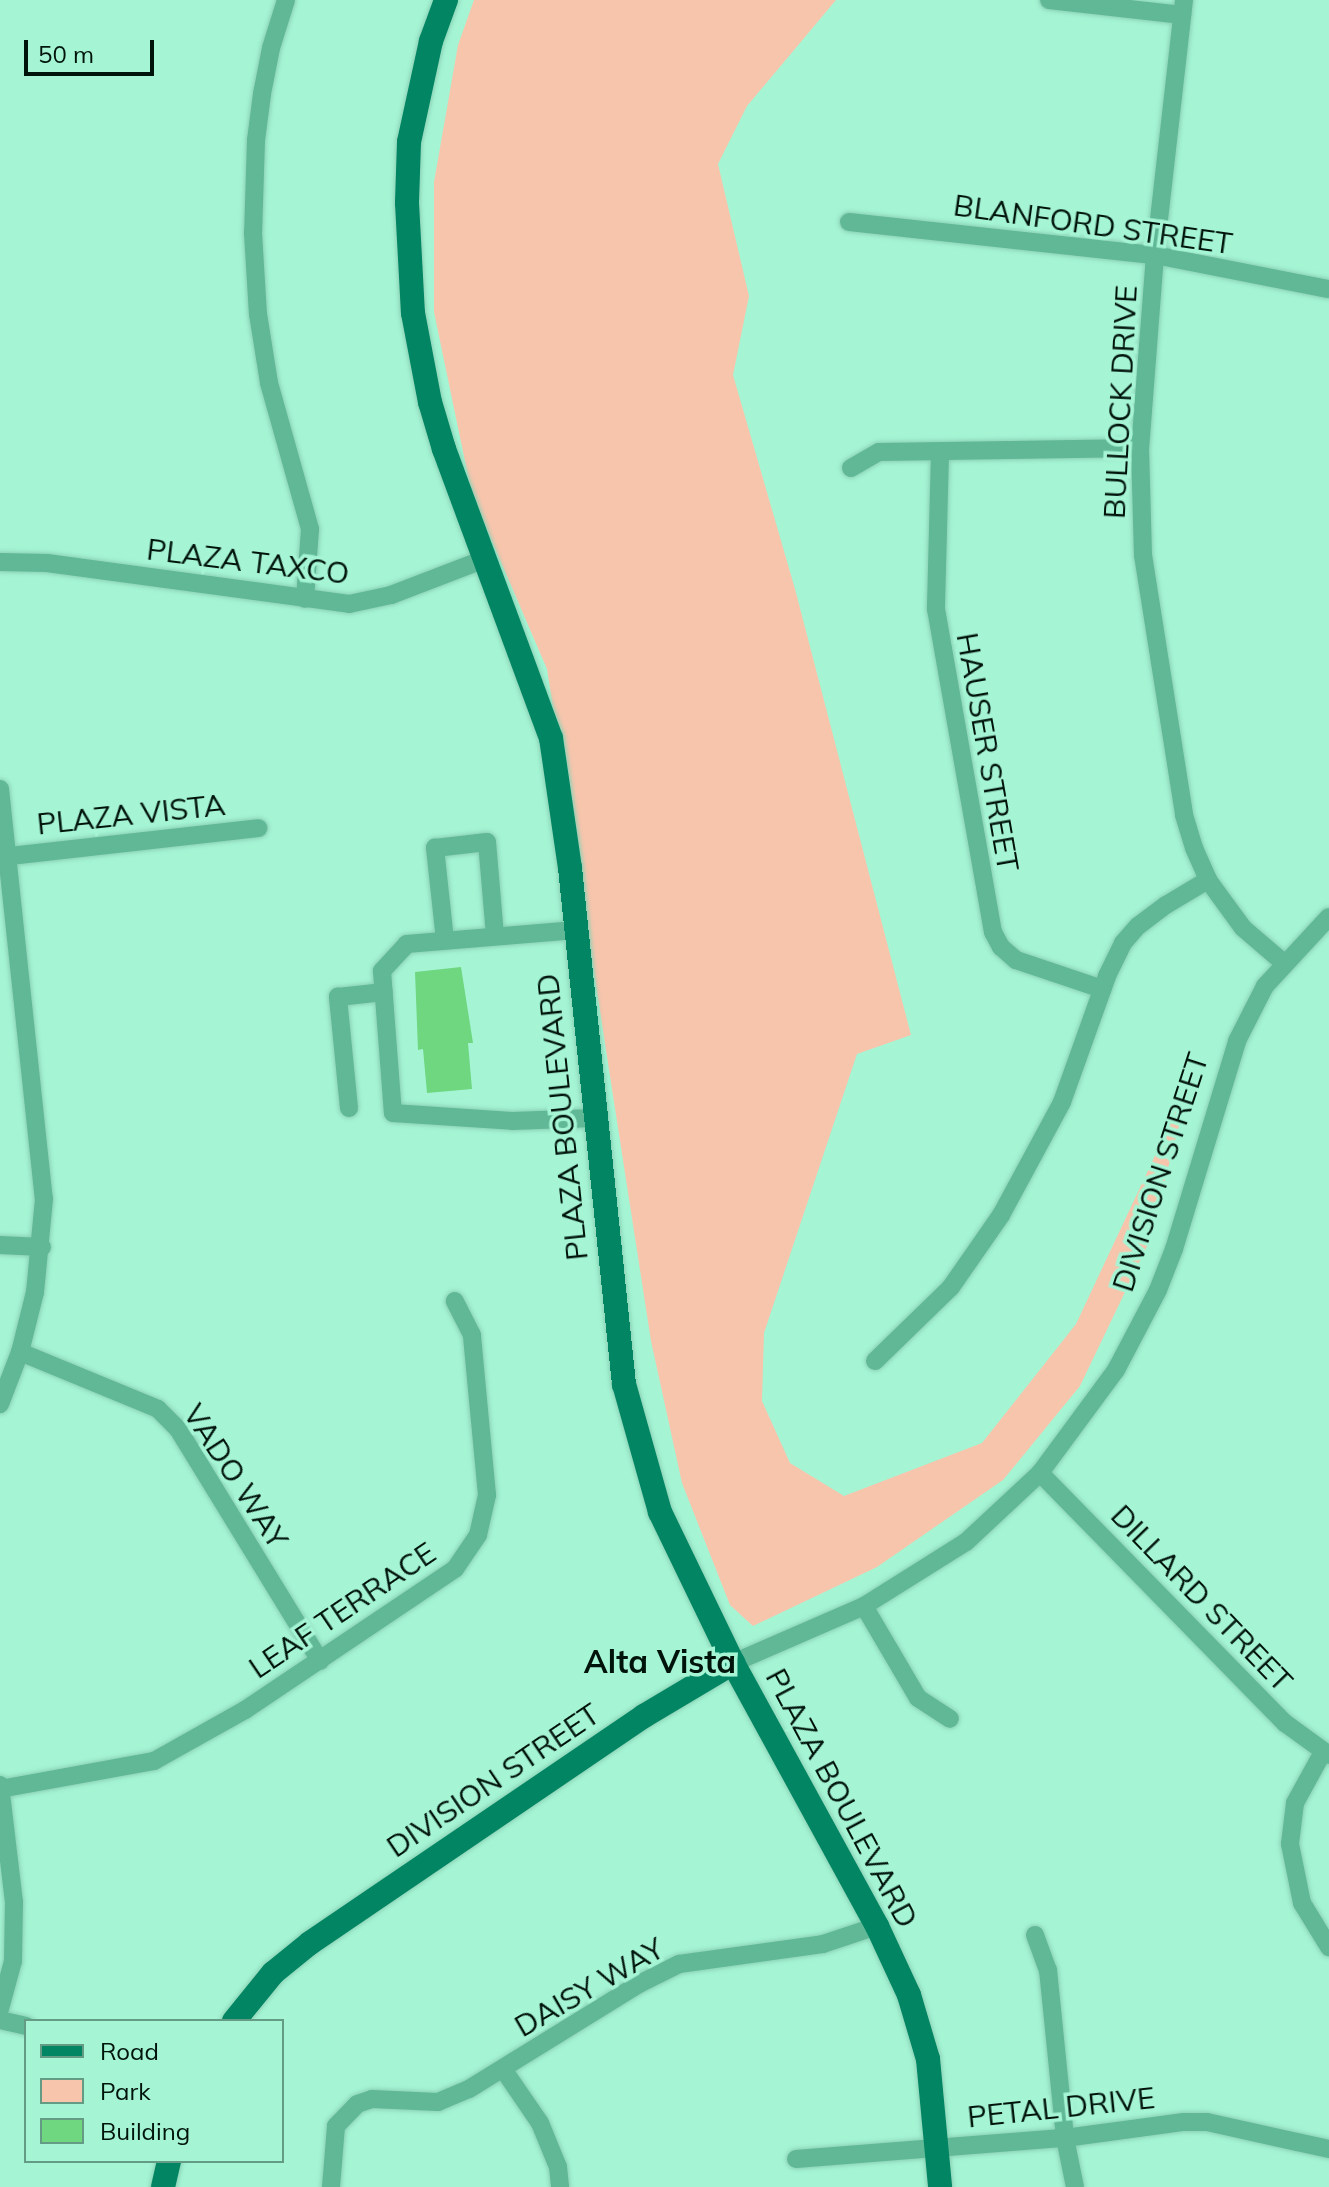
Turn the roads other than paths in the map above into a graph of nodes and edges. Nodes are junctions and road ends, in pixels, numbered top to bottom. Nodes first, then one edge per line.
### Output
1 (286, 0) edge
2 (446, 0) edge
3 (1049, 0) edge
4 (1183, 7) edge
5 (849, 222) dead end
6 (1155, 255) junction
7 (1329, 289) edge
8 (1140, 448) junction
9 (940, 453) junction
10 (851, 468) dead end
11 (482, 560) junction
12 (0, 562) edge
13 (305, 599) junction
14 (0, 789) edge
15 (258, 828) dead end
16 (10, 856) junction
17 (1208, 880) junction
18 (1329, 917) edge
19 (576, 930) junction
20 (495, 935) junction
21 (445, 940) junction
22 (8, 941) edge
23 (1284, 963) junction
24 (1102, 989) junction
25 (384, 992) junction
26 (349, 1108) dead end
27 (594, 1118) junction
28 (0, 1245) edge
29 (42, 1247) junction
30 (455, 1301) dead end
31 (20, 1352) junction
32 (875, 1361) dead end
33 (0, 1404) edge
34 (1040, 1473) junction
35 (864, 1606) junction
36 (320, 1661) junction
37 (733, 1663) junction
38 (950, 1719) dead end
39 (1326, 1753) edge
40 (0, 1788) edge
41 (877, 1926) junction
42 (1035, 1935) dead end
43 (1329, 1947) edge
44 (0, 2009) edge
45 (236, 2019) edge
46 (0, 2020) edge
47 (24, 2026) edge
48 (503, 2069) junction
49 (1065, 2138) junction
50 (937, 2148) junction
51 (1329, 2149) edge
52 (796, 2159) dead end
53 (169, 2163) edge
54 (163, 2187) edge
55 (331, 2187) edge
56 (560, 2187) edge
57 (940, 2187) edge
58 (1075, 2187) edge

1 - 13 street
2 - 11 main road, PLAZA BOULEVARD
3 - 4 street
4 - 6 street, BULLOCK DRIVE
5 - 6 street, BLANFORD STREET
6 - 7 street, BLANFORD STREET
6 - 8 street, BULLOCK DRIVE
8 - 9 street
8 - 17 street, BULLOCK DRIVE
9 - 10 street
9 - 24 street, HAUSER STREET
11 - 13 street, PLAZA TAXCO
11 - 19 main road, PLAZA BOULEVARD
12 - 13 street, PLAZA TAXCO
14 - 16 street
15 - 16 street, PLAZA VISTA
16 - 22 street
17 - 23 street, BULLOCK DRIVE
17 - 24 street
18 - 23 street, DIVISION STREET
19 - 20 street
19 - 27 main road, PLAZA BOULEVARD
20 - 21 street
20 - 21 street
21 - 25 street
22 - 29 street
23 - 34 street, DIVISION STREET
24 - 32 street
25 - 26 street
25 - 27 street
27 - 37 main road, PLAZA BOULEVARD
28 - 29 street
29 - 31 street
30 - 36 street, LEAF TERRACE
31 - 33 street
31 - 36 street, VADO WAY
34 - 35 street, DIVISION STREET
34 - 39 street, DILLARD STREET
35 - 37 street, DIVISION STREET
35 - 38 street
36 - 40 street, LEAF TERRACE
37 - 41 main road, PLAZA BOULEVARD
37 - 45 main road, DIVISION STREET
39 - 43 street
40 - 44 street
41 - 48 street, DAISY WAY
41 - 50 main road, PLAZA BOULEVARD
42 - 49 street
46 - 47 street
48 - 55 street, DAISY WAY
48 - 56 street
49 - 50 street, PETAL DRIVE
49 - 51 street, PETAL DRIVE
49 - 58 street
50 - 52 street, PETAL DRIVE
50 - 57 main road, PLAZA BOULEVARD
53 - 54 main road

